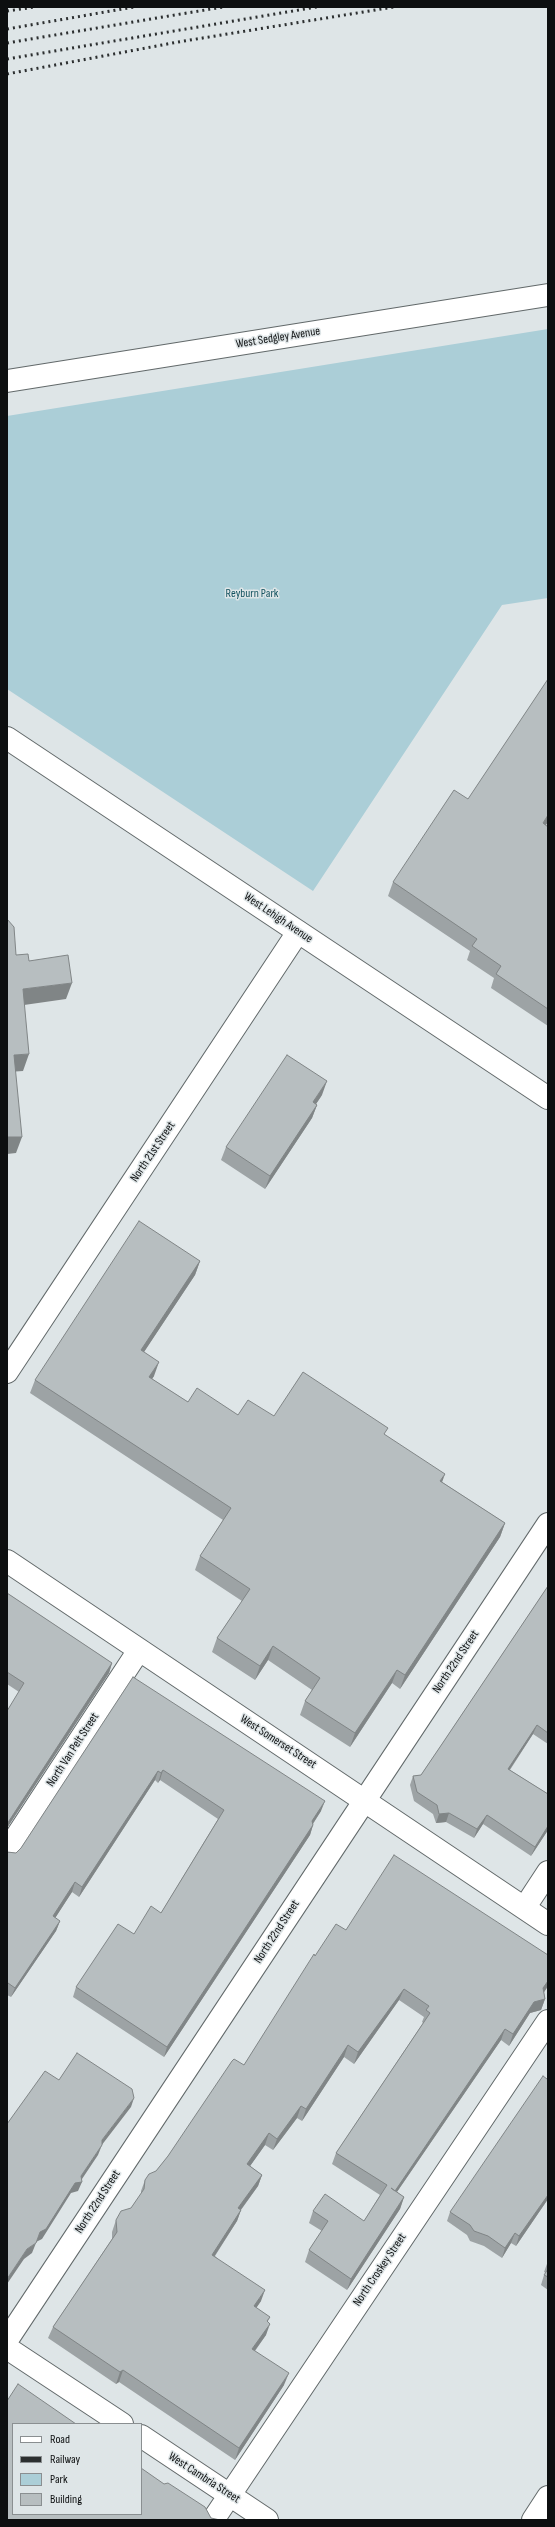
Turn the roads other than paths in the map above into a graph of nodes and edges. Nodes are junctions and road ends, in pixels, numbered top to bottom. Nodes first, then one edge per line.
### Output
1 (548, 295) edge
2 (7, 381) edge
3 (7, 738) edge
4 (298, 932) junction
5 (548, 1098) edge
6 (7, 1372) edge
7 (548, 1524) edge
8 (7, 1561) edge
9 (139, 1650) junction
10 (364, 1799) junction
11 (7, 1850) edge
12 (548, 1872) edge
13 (525, 1907) junction
14 (548, 1924) edge
15 (548, 2021) edge
16 (7, 2340) edge
17 (7, 2348) edge
18 (120, 2423) edge
19 (142, 2437) edge
20 (230, 2495) junction
21 (548, 2497) edge
22 (213, 2520) edge
23 (268, 2520) edge
24 (533, 2520) edge

1 - 2 street, West Sedgley Avenue
3 - 4 street, West Lehigh Avenue
4 - 5 street, West Lehigh Avenue
4 - 6 street, North 21st Street
7 - 10 street, North 22nd Street
8 - 9 street, West Somerset Street
9 - 10 street, West Somerset Street
9 - 11 street, North Van Pelt Street
10 - 13 street, West Somerset Street
10 - 16 street, North 22nd Street
12 - 13 street
13 - 14 street, West Somerset Street
15 - 20 street, North Croskey Street
17 - 18 street
19 - 20 street, West Cambria Street
20 - 22 street, North Croskey Street
20 - 23 street, West Cambria Street
21 - 24 street

